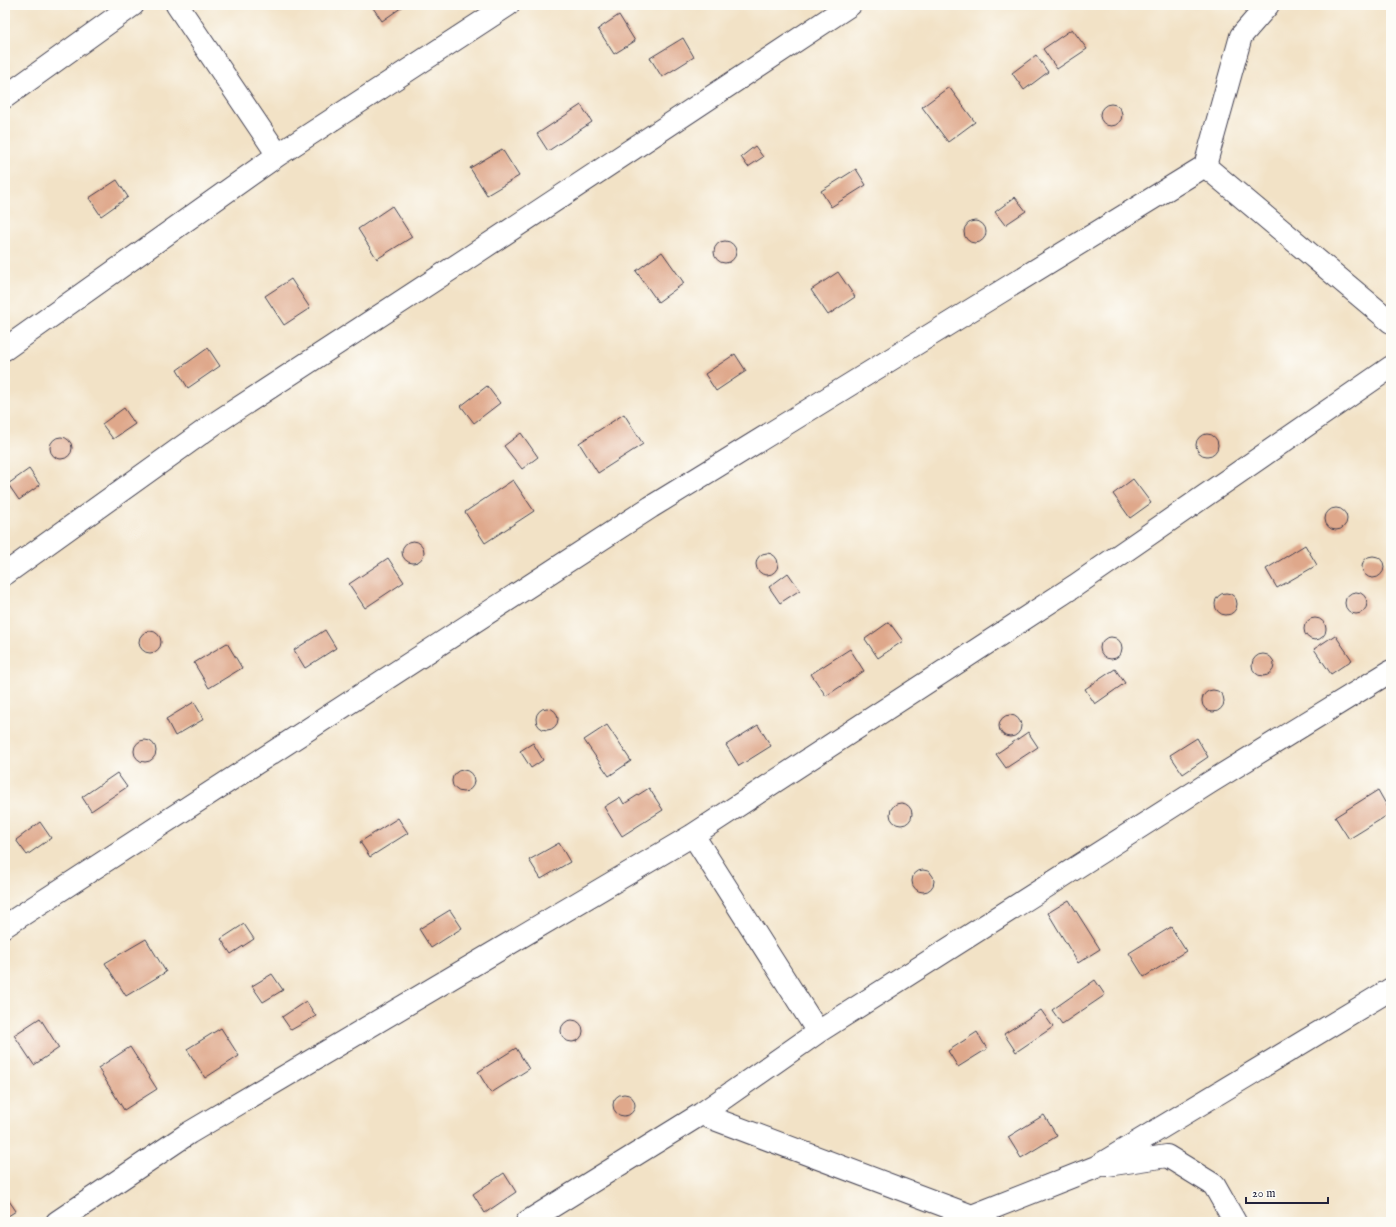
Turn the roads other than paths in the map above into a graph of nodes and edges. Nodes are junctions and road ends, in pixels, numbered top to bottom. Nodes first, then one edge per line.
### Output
1 (133, 5) edge
2 (177, 5) edge
3 (508, 5) edge
4 (850, 5) edge
5 (1268, 5) edge
6 (5, 97) edge
7 (278, 155) junction
8 (1205, 166) junction
9 (1391, 322) edge
10 (5, 349) edge
11 (1391, 367) edge
12 (5, 574) edge
13 (1391, 671) edge
14 (693, 835) junction
15 (5, 926) edge
16 (1391, 989) edge
17 (818, 1032) junction
18 (701, 1114) junction
19 (1096, 1167) junction
20 (57, 1222) edge
21 (528, 1222) edge
22 (1235, 1222) edge

1 - 6 street
2 - 7 street
3 - 7 street
4 - 12 street
5 - 8 street
7 - 10 street
8 - 9 street
8 - 15 street
11 - 14 street
13 - 17 street
14 - 17 street
14 - 20 street
16 - 19 street
17 - 18 street
18 - 19 street
18 - 21 street
19 - 22 street

